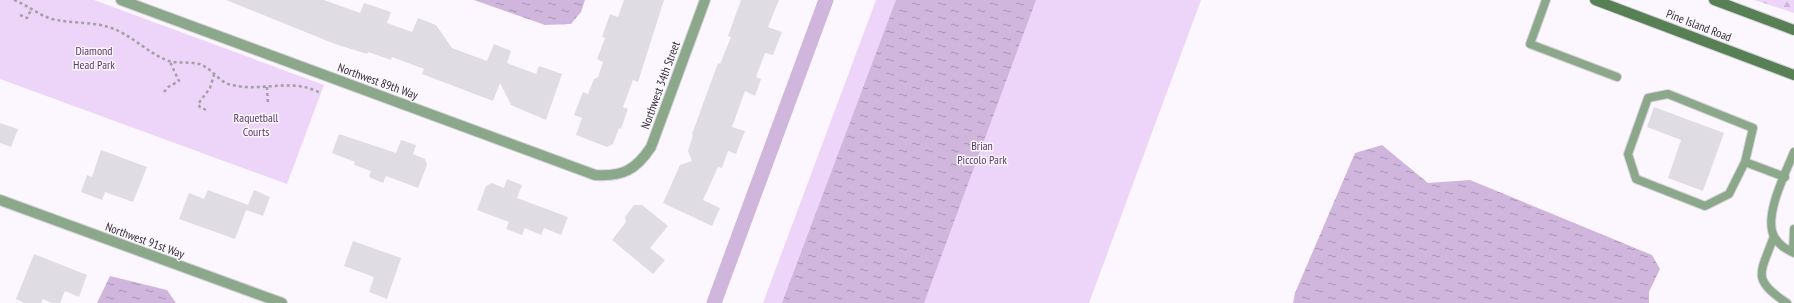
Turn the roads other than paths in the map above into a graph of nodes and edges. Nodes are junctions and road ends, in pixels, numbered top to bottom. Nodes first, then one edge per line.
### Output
1 (121, 0) edge
2 (705, 0) edge
3 (1546, 0) edge
4 (1595, 0) edge
5 (1714, 0) edge
6 (1794, 30) edge
7 (1794, 75) edge
8 (1617, 77) dead end
9 (1794, 152) edge
10 (1745, 162) junction
11 (628, 171) joint
12 (1785, 177) junction
13 (0, 200) edge
14 (1794, 229) edge
15 (1774, 236) junction
16 (1793, 252) edge
17 (282, 303) edge
18 (1787, 303) edge

1 - 11 street, Northwest 89th Way
2 - 11 street, Northwest 34th Street
3 - 8 lane
4 - 7 main road, Pine Island Road
5 - 6 main road
9 - 12 lane
10 - 10 lane
10 - 12 lane
12 - 15 lane
13 - 17 street, Northwest 91st Way
14 - 16 lane
15 - 16 lane
15 - 18 lane

